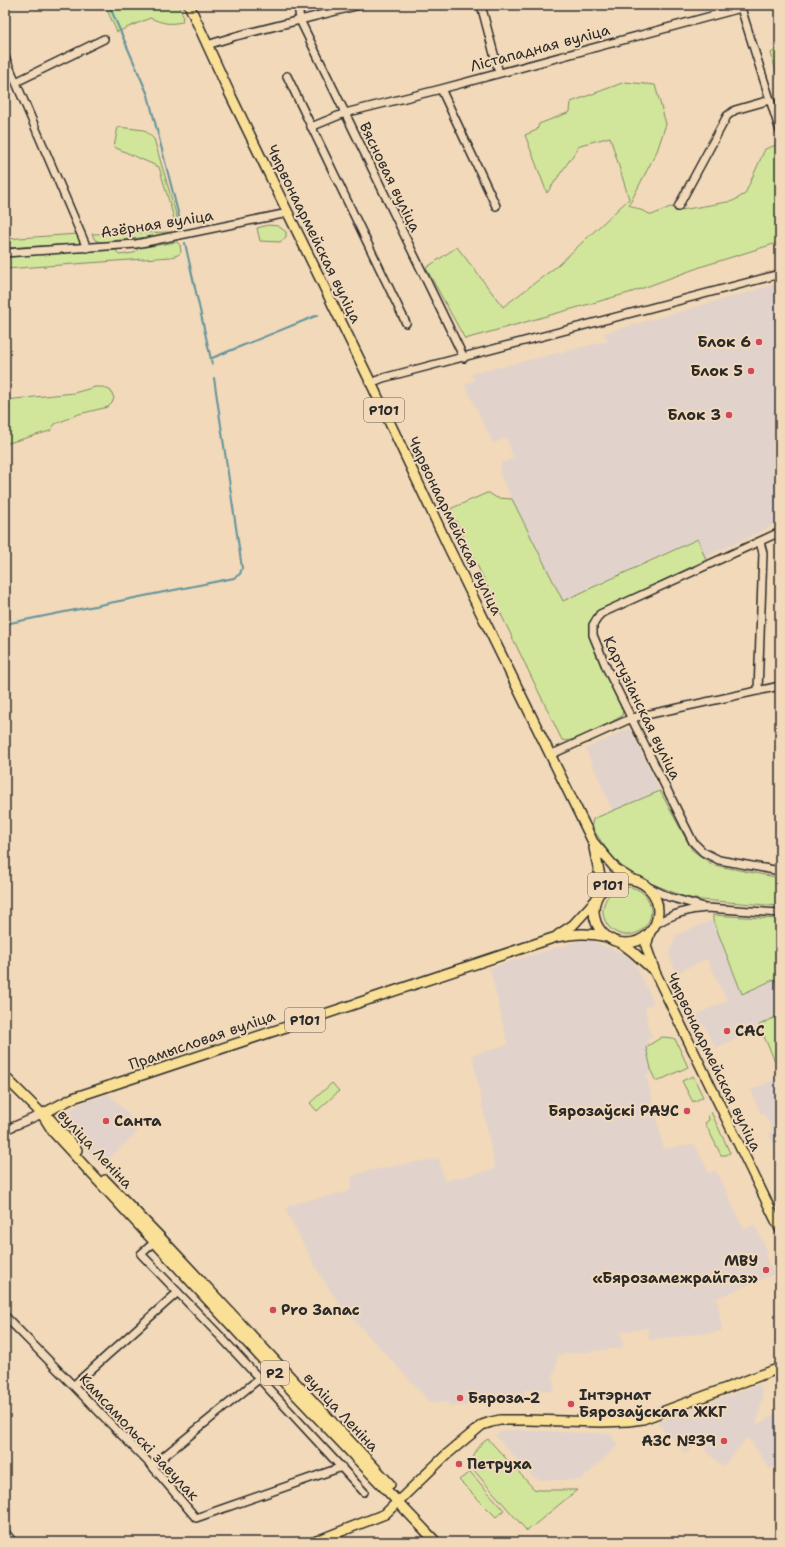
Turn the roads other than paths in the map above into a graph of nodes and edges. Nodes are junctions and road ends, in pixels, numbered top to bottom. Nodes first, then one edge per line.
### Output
1 (190, 5) edge
2 (298, 5) edge
3 (360, 5) edge
4 (481, 5) edge
5 (741, 6) edge
6 (300, 20) junction
7 (104, 39) dead end
8 (206, 45) junction
9 (5, 57) edge
10 (499, 73) junction
11 (287, 76) dead end
12 (16, 82) junction
13 (441, 89) junction
14 (770, 100) junction
15 (344, 113) junction
16 (311, 127) junction
17 (780, 131) edge
18 (496, 206) dead end
19 (678, 207) dead end
20 (288, 213) junction
21 (87, 248) junction
22 (5, 253) edge
23 (780, 274) edge
24 (406, 323) dead end
25 (464, 358) junction
26 (371, 383) junction
27 (780, 532) edge
28 (760, 542) junction
29 (780, 686) edge
30 (758, 691) junction
31 (632, 718) junction
32 (550, 755) junction
33 (593, 842) junction
34 (780, 871) edge
35 (633, 880) junction
36 (644, 885) junction
37 (601, 892) junction
38 (595, 901) junction
39 (707, 908) junction
40 (780, 914) edge
41 (652, 929) junction
42 (556, 937) junction
43 (607, 937) junction
44 (619, 942) junction
45 (654, 972) junction
46 (5, 1077) edge
47 (64, 1102) junction
48 (42, 1114) junction
49 (59, 1128) junction
50 (5, 1130) edge
51 (780, 1229) edge
52 (158, 1240) junction
53 (178, 1292) junction
54 (5, 1316) edge
55 (780, 1368) edge
56 (260, 1378) junction
57 (74, 1385) junction
58 (152, 1466) junction
59 (342, 1466) junction
60 (364, 1492) dead end
61 (400, 1500) junction
62 (5, 1532) edge
63 (13, 1542) edge
64 (314, 1542) edge
65 (436, 1542) edge
66 (442, 1542) edge

1 - 8 main road, Чырвонаармейская вуліца / Р101
2 - 6 street, Вясновая вуліца
3 - 6 street
4 - 10 street
5 - 10 street, Лістападная вуліца
5 - 14 street
6 - 8 street
6 - 15 street, Вясновая вуліца
7 - 12 street
8 - 20 main road, Чырвонаармейская вуліца / Р101
9 - 12 street
10 - 13 street, Лістападная вуліца
11 - 16 street
12 - 21 street
13 - 15 street, Лістападная вуліца
13 - 18 street
14 - 17 street
14 - 19 street
15 - 16 street, Лістападная вуліца
15 - 25 street, Вясновая вуліца
16 - 24 street
20 - 21 street, Азёрная вуліца
20 - 26 main road, Чырвонаармейская вуліца / Р101
21 - 22 street, Азёрная вуліца
23 - 25 street
25 - 26 street
26 - 32 main road, Чырвонаармейская вуліца / Р101
27 - 28 street, Картузіанская вуліца
28 - 30 street
28 - 31 street, Картузіанская вуліца
29 - 30 street
30 - 31 street
31 - 32 street
31 - 34 street, Картузіанская вуліца
32 - 33 main road, Чырвонаармейская вуліца / Р101
33 - 35 main road, Чырвонаармейская вуліца / Р101
33 - 37 main road, Чырвонаармейская вуліца / Р101
35 - 36 main road, Р101
35 - 37 main road, Р101
36 - 39 street
36 - 41 main road, Р101
37 - 38 main road, Р101
38 - 42 main road, Прамысловая вуліца / Р101
38 - 43 main road, Р101
39 - 40 street
39 - 41 street
41 - 44 main road, Р101
41 - 45 main road, Чырвонаармейская вуліца
42 - 43 main road, Прамысловая вуліца / Р101
42 - 47 main road, Прамысловая вуліца / Р101
43 - 44 main road, Р101
44 - 45 main road, Чырвонаармейская вуліца
45 - 51 main road, Чырвонаармейская вуліца
46 - 48 main road, Р2
47 - 48 main road, Прамысловая вуліца / Р101
47 - 49 main road
48 - 49 main road, вуліца Леніна / Р2
48 - 50 street
48 - 52 main road, вуліца Леніна / Р2
49 - 52 main road, вуліца Леніна / Р2
52 - 53 street
52 - 61 main road, вуліца Леніна / Р2
53 - 56 street
53 - 57 street
54 - 57 street, Камсамольскі завулак
55 - 61 main road
56 - 58 street
56 - 59 street
57 - 58 street, Камсамольскі завулак
58 - 59 street, Камсамольскі завулак
59 - 60 street
61 - 64 main road
61 - 65 main road, вуліца Леніна / Р2
61 - 66 main road, вуліца Леніна / Р2
62 - 63 street

